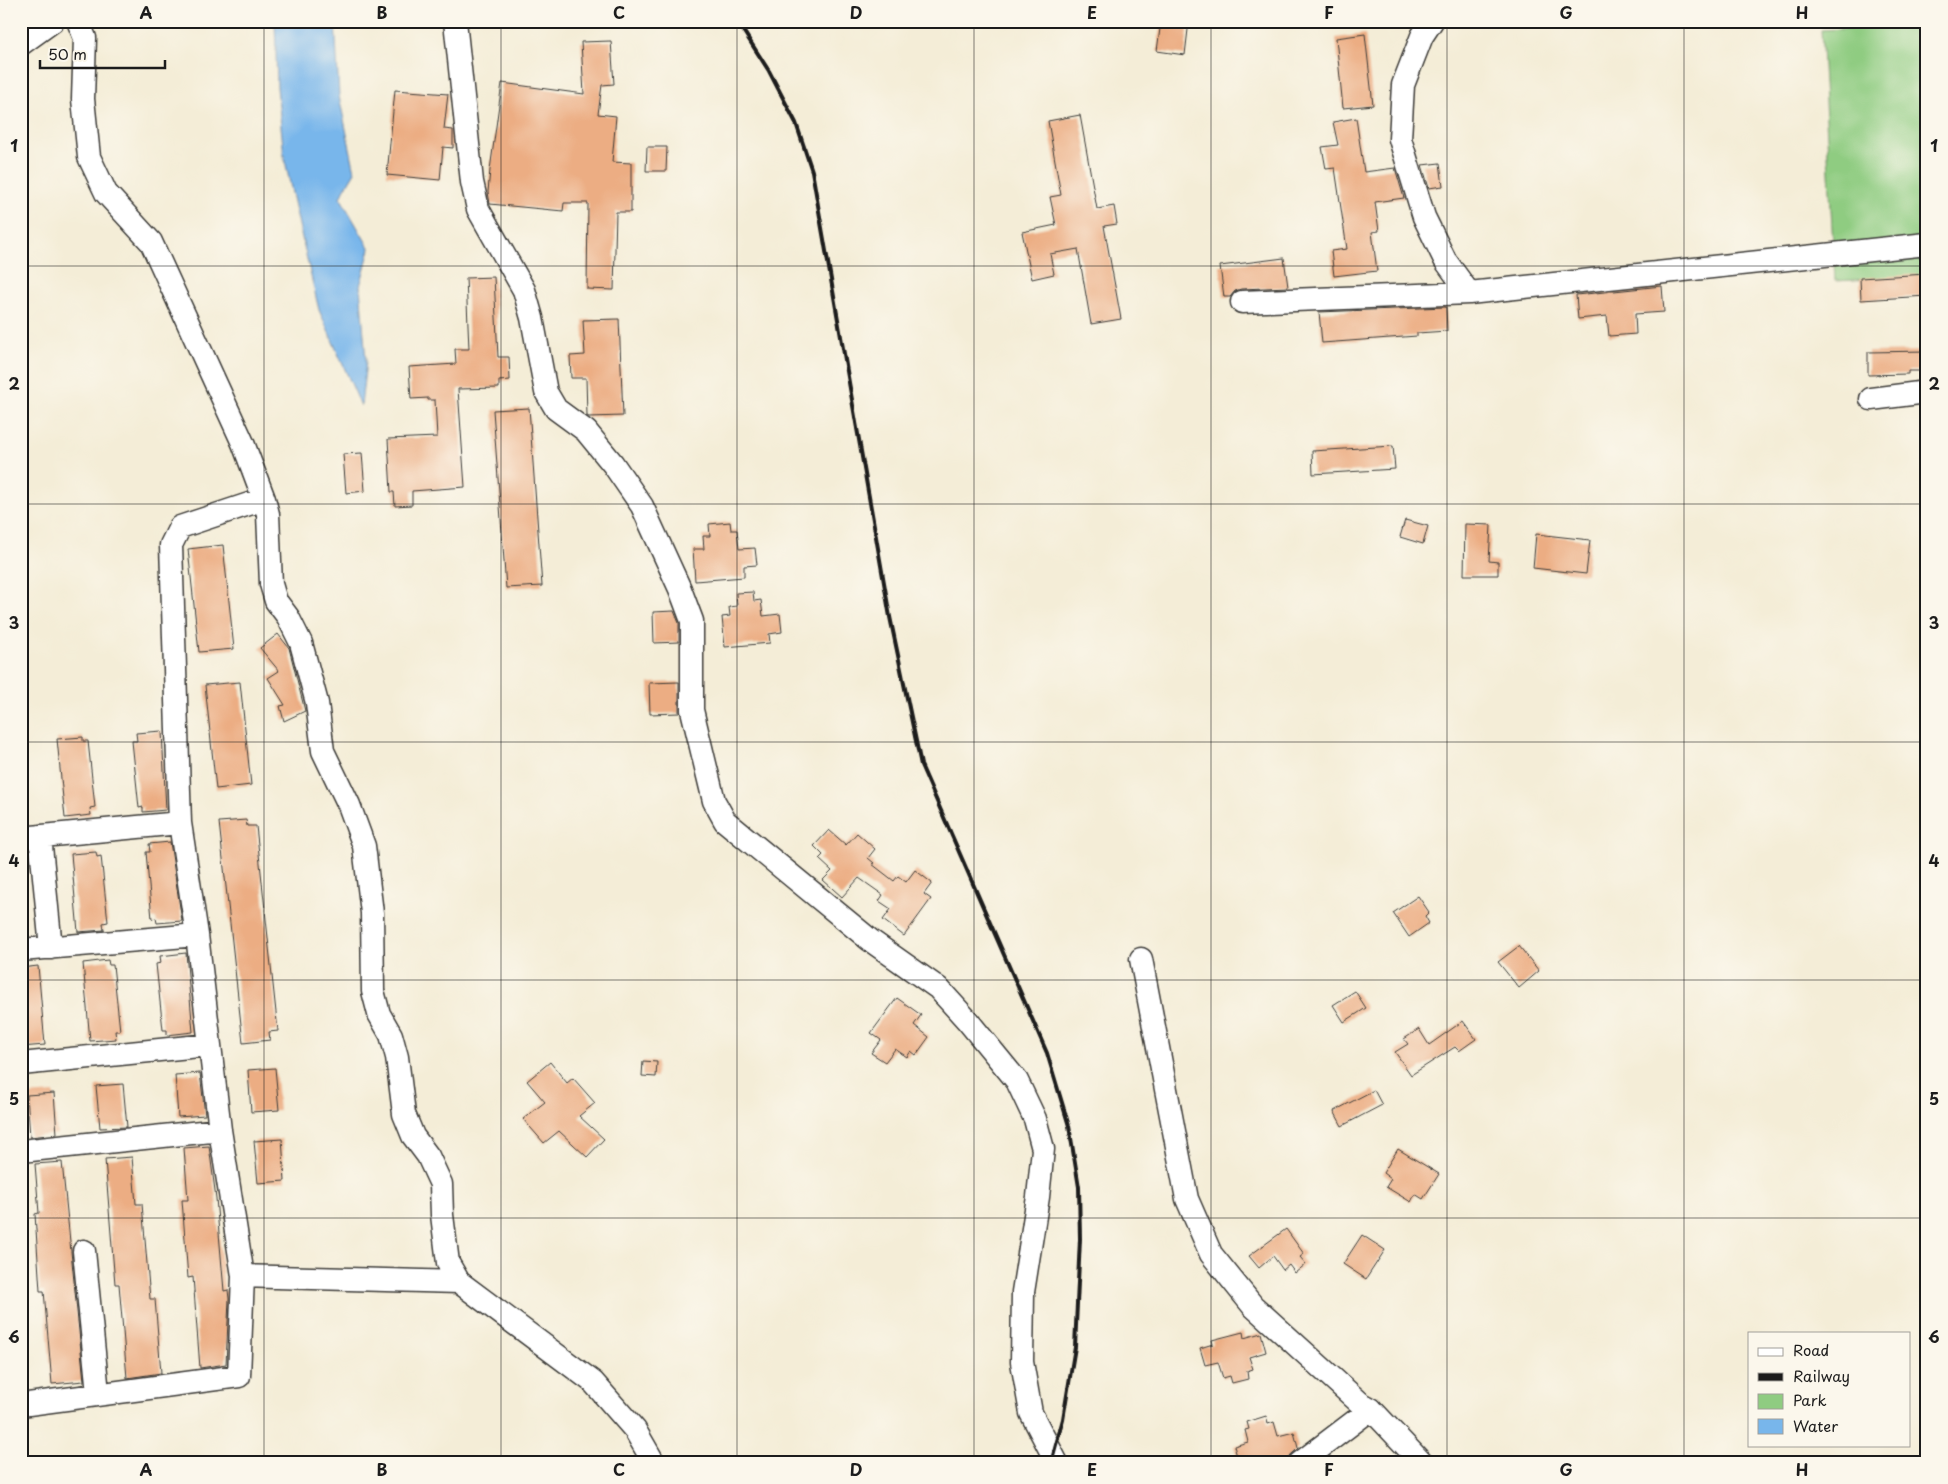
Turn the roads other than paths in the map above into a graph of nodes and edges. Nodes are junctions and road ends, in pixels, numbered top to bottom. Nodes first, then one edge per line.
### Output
1 (53, 21) edge
2 (78, 21) edge
3 (455, 21) edge
4 (1432, 21) edge
5 (21, 44) edge
6 (1927, 244) edge
7 (1469, 293) junction
8 (1242, 302) dead end
9 (1927, 392) edge
10 (1871, 399) dead end
11 (264, 499) junction
12 (180, 823) junction
13 (30, 837) edge
14 (197, 935) junction
15 (51, 948) junction
16 (21, 950) edge
17 (1141, 959) dead end
18 (209, 1046) junction
19 (21, 1064) edge
20 (220, 1130) junction
21 (21, 1151) edge
22 (84, 1252) dead end
23 (243, 1276) junction
24 (459, 1282) junction
25 (98, 1393) junction
26 (21, 1405) edge
27 (1372, 1409) junction
28 (654, 1463) edge
29 (1057, 1463) edge
30 (1300, 1463) edge
31 (1422, 1463) edge

1 - 5 street
2 - 11 street
3 - 29 street
4 - 7 street
6 - 7 street
7 - 8 street
9 - 10 street
11 - 12 street
11 - 24 street
12 - 13 street
12 - 14 street
13 - 15 street
14 - 15 street
14 - 18 street
15 - 16 street
17 - 27 street
18 - 19 street
18 - 20 street
20 - 21 street
20 - 23 street
22 - 25 street
23 - 24 street
23 - 25 street
24 - 28 street
25 - 26 street
27 - 30 street
27 - 31 street

